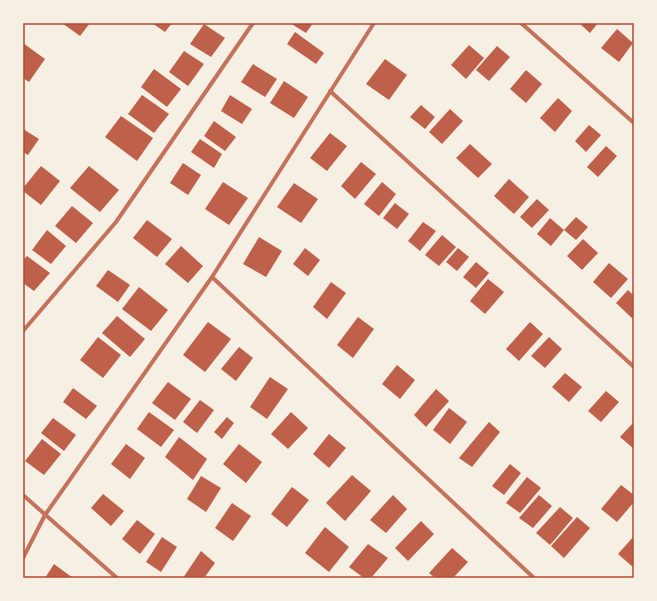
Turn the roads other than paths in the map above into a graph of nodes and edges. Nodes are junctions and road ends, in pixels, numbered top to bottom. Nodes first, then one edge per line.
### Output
1 (253, 23) edge
2 (374, 23) edge
3 (521, 23) edge
4 (330, 91) junction
5 (634, 123) edge
6 (212, 277) junction
7 (23, 331) edge
8 (634, 367) edge
9 (23, 495) edge
10 (45, 515) junction
11 (23, 558) edge
12 (117, 578) edge
13 (534, 578) edge

1 - 7 street
2 - 4 street
3 - 5 street
4 - 6 street
4 - 8 street
6 - 10 street
6 - 13 street
9 - 10 street
10 - 11 street
10 - 12 street

